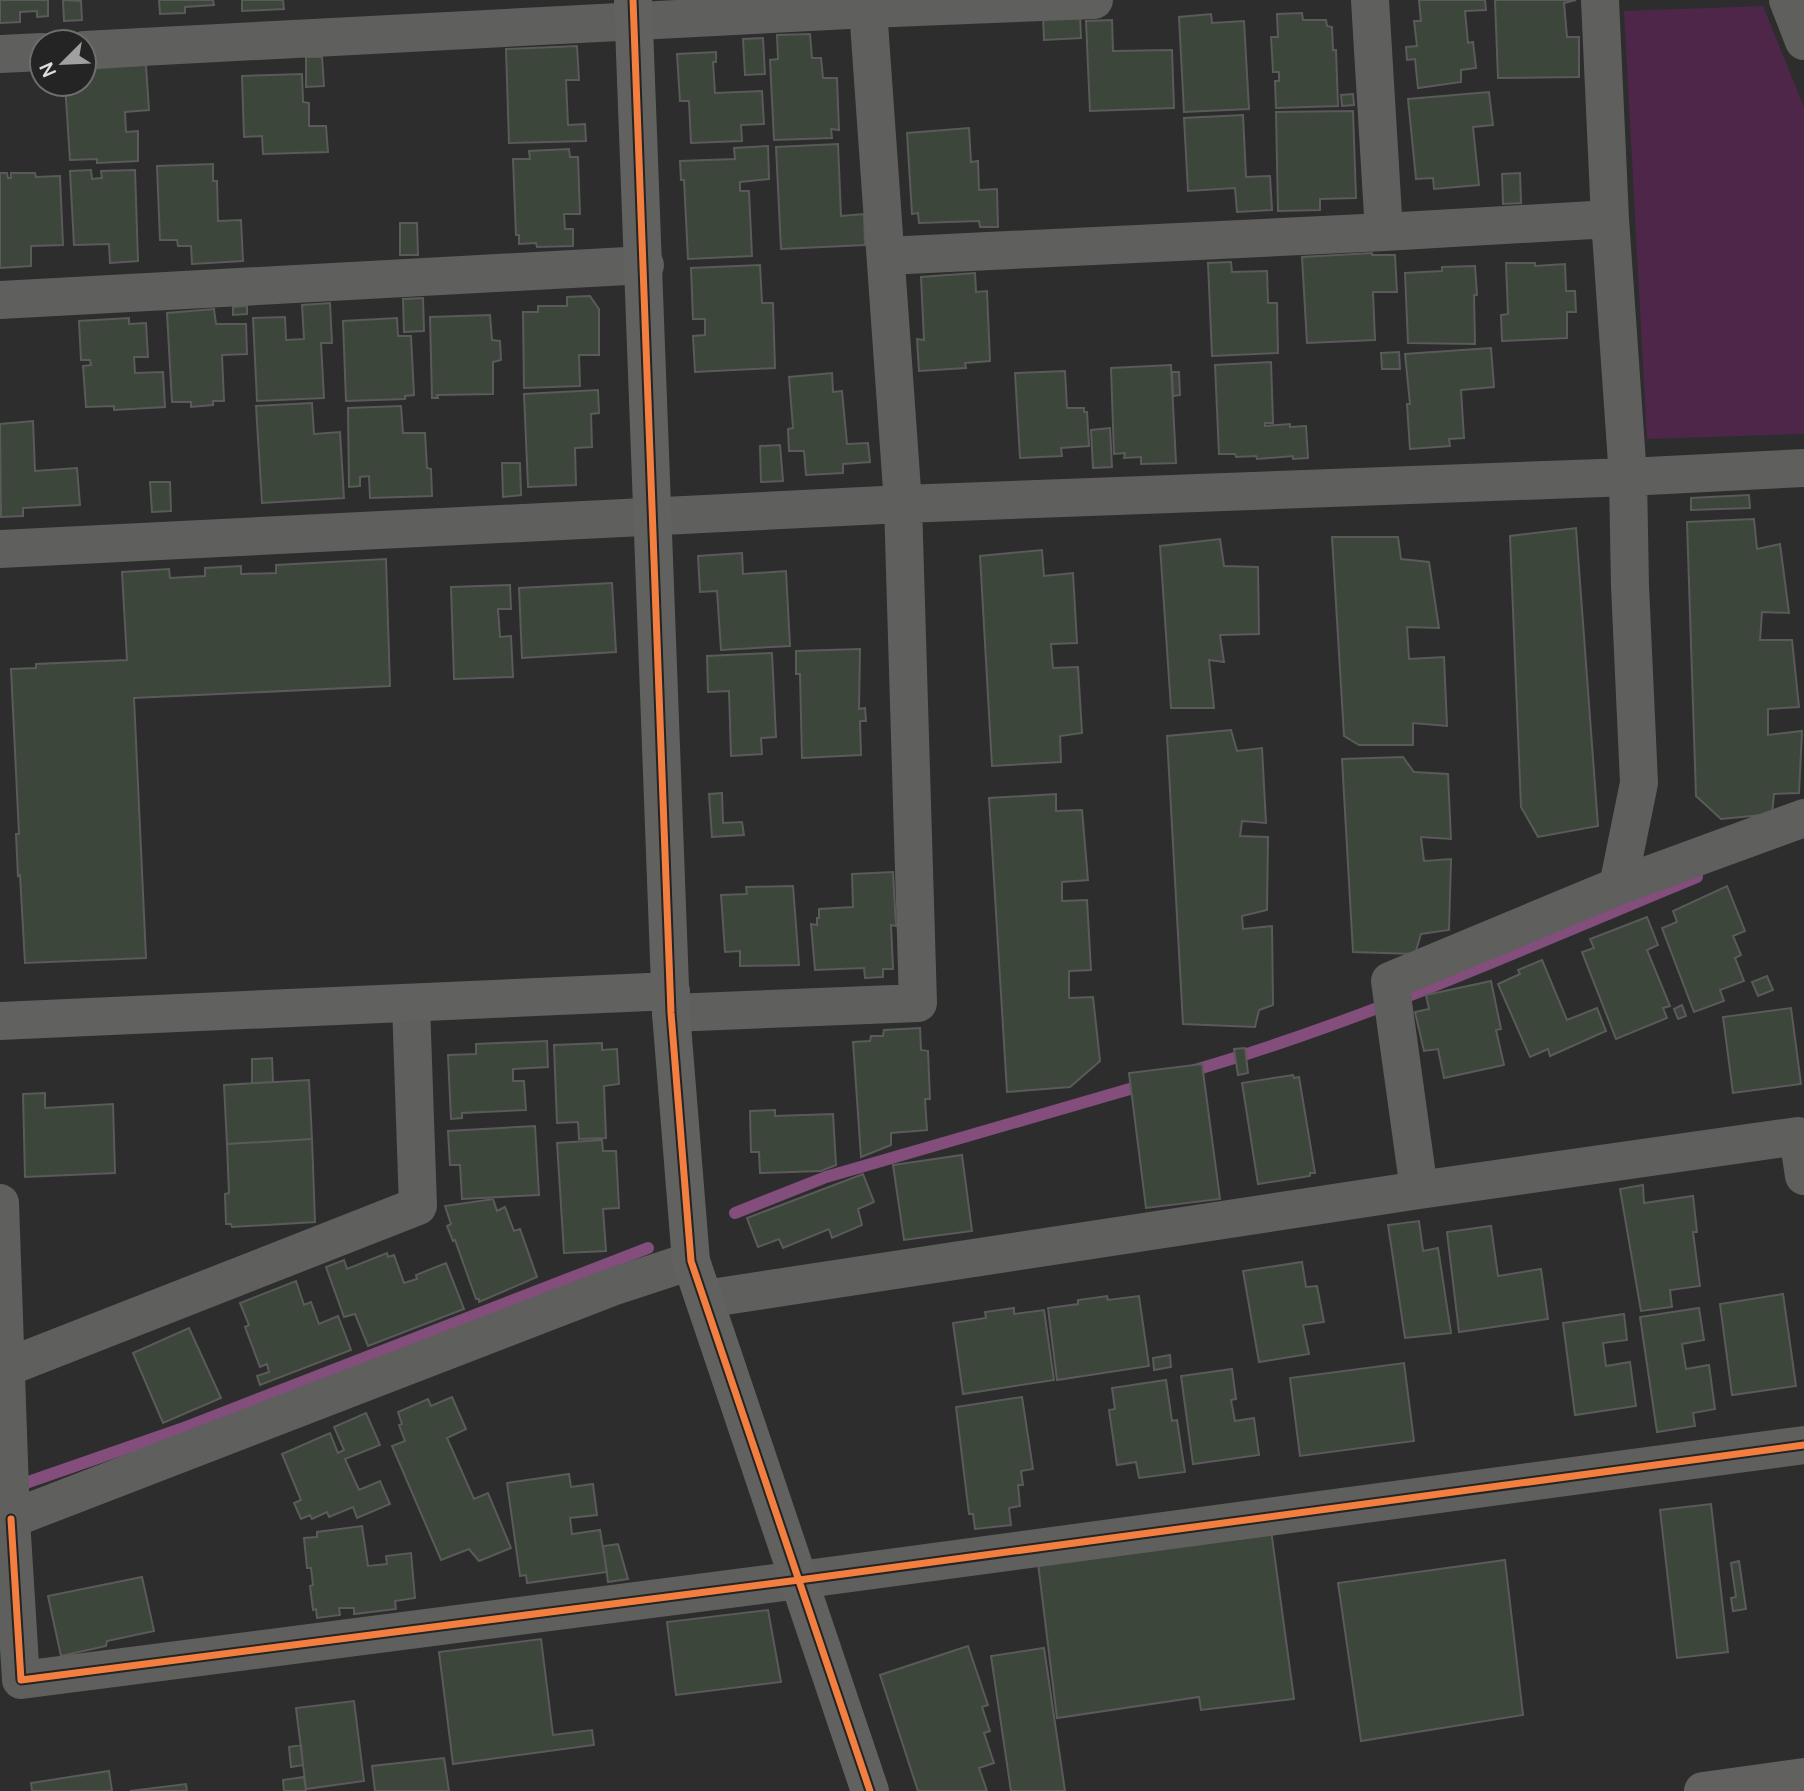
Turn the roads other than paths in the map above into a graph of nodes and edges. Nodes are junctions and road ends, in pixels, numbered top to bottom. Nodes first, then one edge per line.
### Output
1 (1094, 0) edge
2 (1370, 0) edge
3 (1600, 0) edge
4 (1788, 0) edge
5 (867, 9) junction
6 (634, 11) edge
7 (1804, 41) edge
8 (98, 49) edge
9 (28, 53) edge
10 (0, 54) edge
11 (1610, 219) junction
12 (1384, 232) junction
13 (886, 256) junction
14 (645, 265) junction
15 (0, 300) edge
16 (1804, 468) edge
17 (1628, 477) junction
18 (903, 504) junction
19 (652, 516) junction
20 (0, 549) edge
21 (1804, 818) edge
22 (1618, 886) junction
23 (671, 1002) junction
24 (411, 1004) junction
25 (0, 1021) edge
26 (1801, 1135) edge
27 (1804, 1176) edge
28 (1419, 1190) junction
29 (0, 1203) edge
30 (691, 1261) junction
31 (1, 1276) edge
32 (705, 1299) junction
33 (3, 1369) edge
34 (1804, 1445) edge
35 (10, 1500) junction
36 (799, 1580) junction
37 (11, 1682) edge
38 (1804, 1777) edge
39 (870, 1791) edge
40 (1703, 1791) edge

1 - 5 street
2 - 12 street
3 - 11 street
4 - 7 street
5 - 6 street
5 - 13 street
6 - 8 street
6 - 14 street
9 - 10 street
11 - 12 street
11 - 17 street
12 - 13 street
13 - 18 street
14 - 15 street
14 - 19 street
16 - 17 street
17 - 18 street
17 - 22 street
18 - 19 street
18 - 23 street
19 - 20 street
19 - 23 street
21 - 22 street
22 - 28 street
23 - 24 street
23 - 30 street
24 - 25 street
24 - 33 street
26 - 27 street
26 - 28 street
28 - 32 street
29 - 31 street
30 - 32 street
30 - 35 street
31 - 33 street
32 - 36 street
33 - 35 street
34 - 36 street
35 - 37 street
36 - 37 street
36 - 39 street
38 - 40 street

